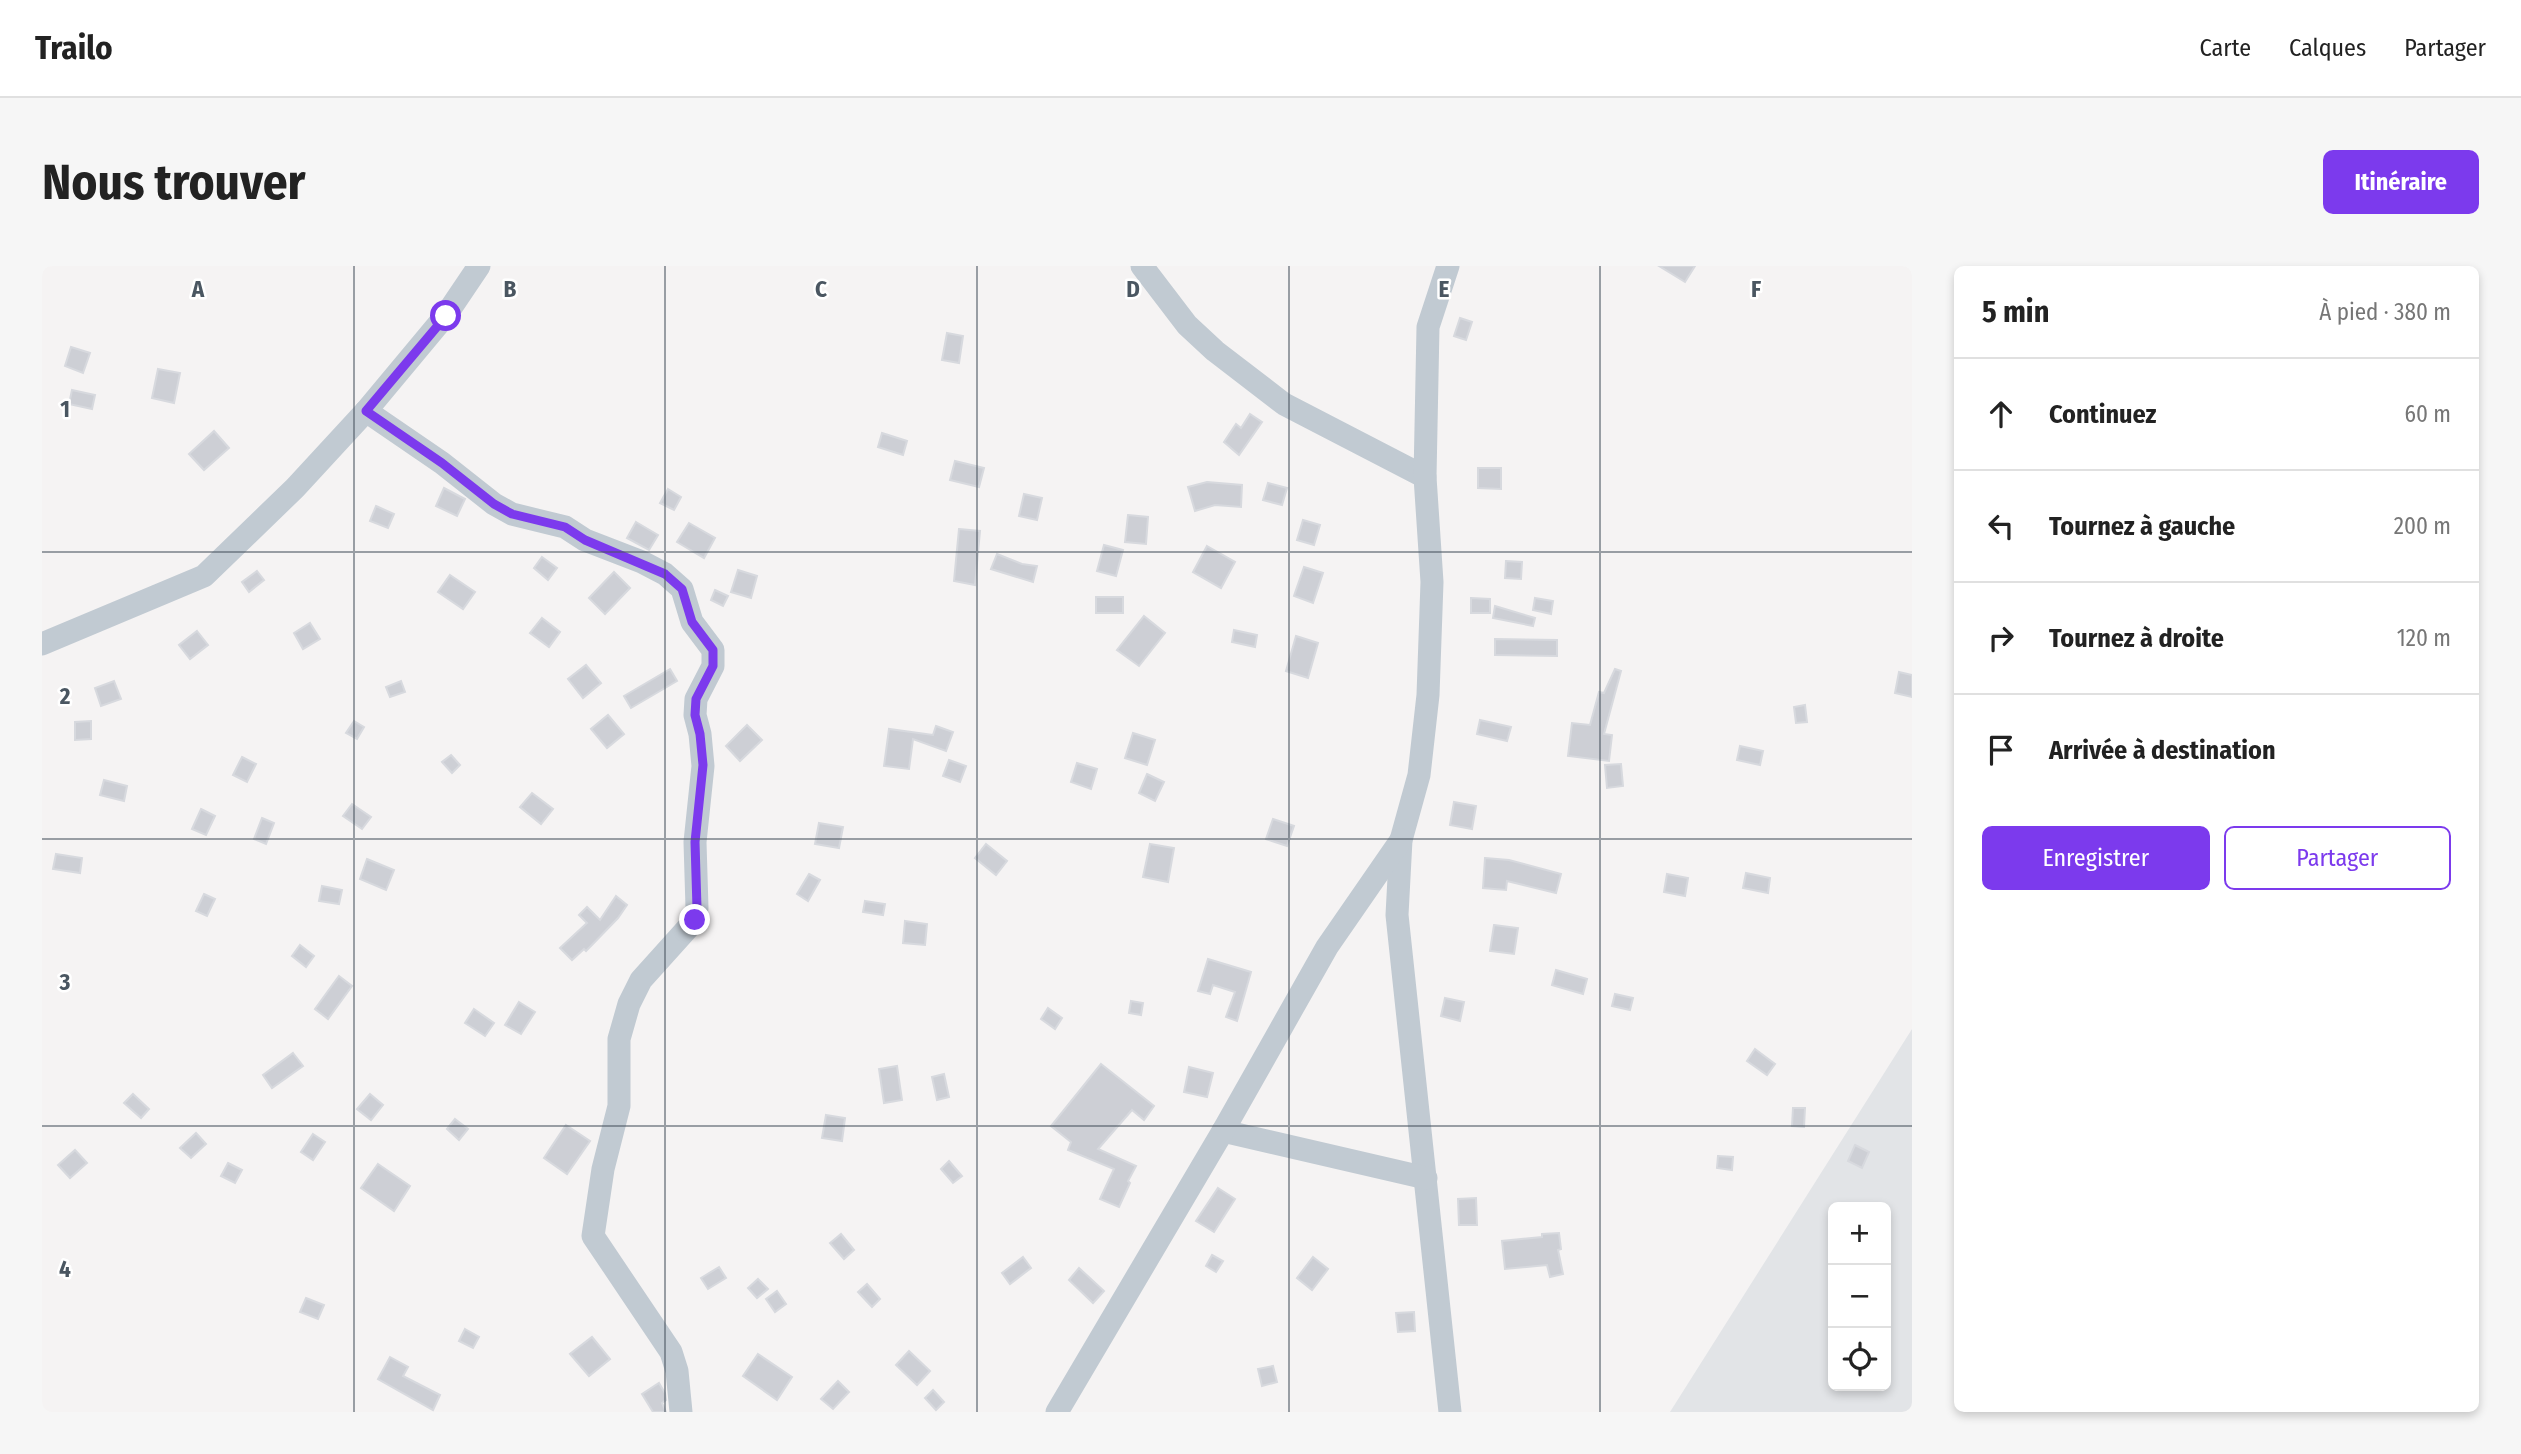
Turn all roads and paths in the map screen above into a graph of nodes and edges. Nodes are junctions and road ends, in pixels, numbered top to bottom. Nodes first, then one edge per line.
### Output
1 (479, 266) edge
2 (1142, 266) edge
3 (1448, 266) edge
4 (366, 411) junction
5 (1425, 477) junction
6 (42, 645) edge
7 (1401, 839) junction
8 (1223, 1130) junction
9 (1426, 1178) junction
10 (681, 1412) edge
11 (1057, 1412) edge
12 (1450, 1412) edge

1 - 4 street
2 - 5 street
3 - 5 street
4 - 6 street
4 - 10 street
5 - 7 street
7 - 8 street
7 - 9 street
8 - 9 street
8 - 11 street
9 - 12 street

